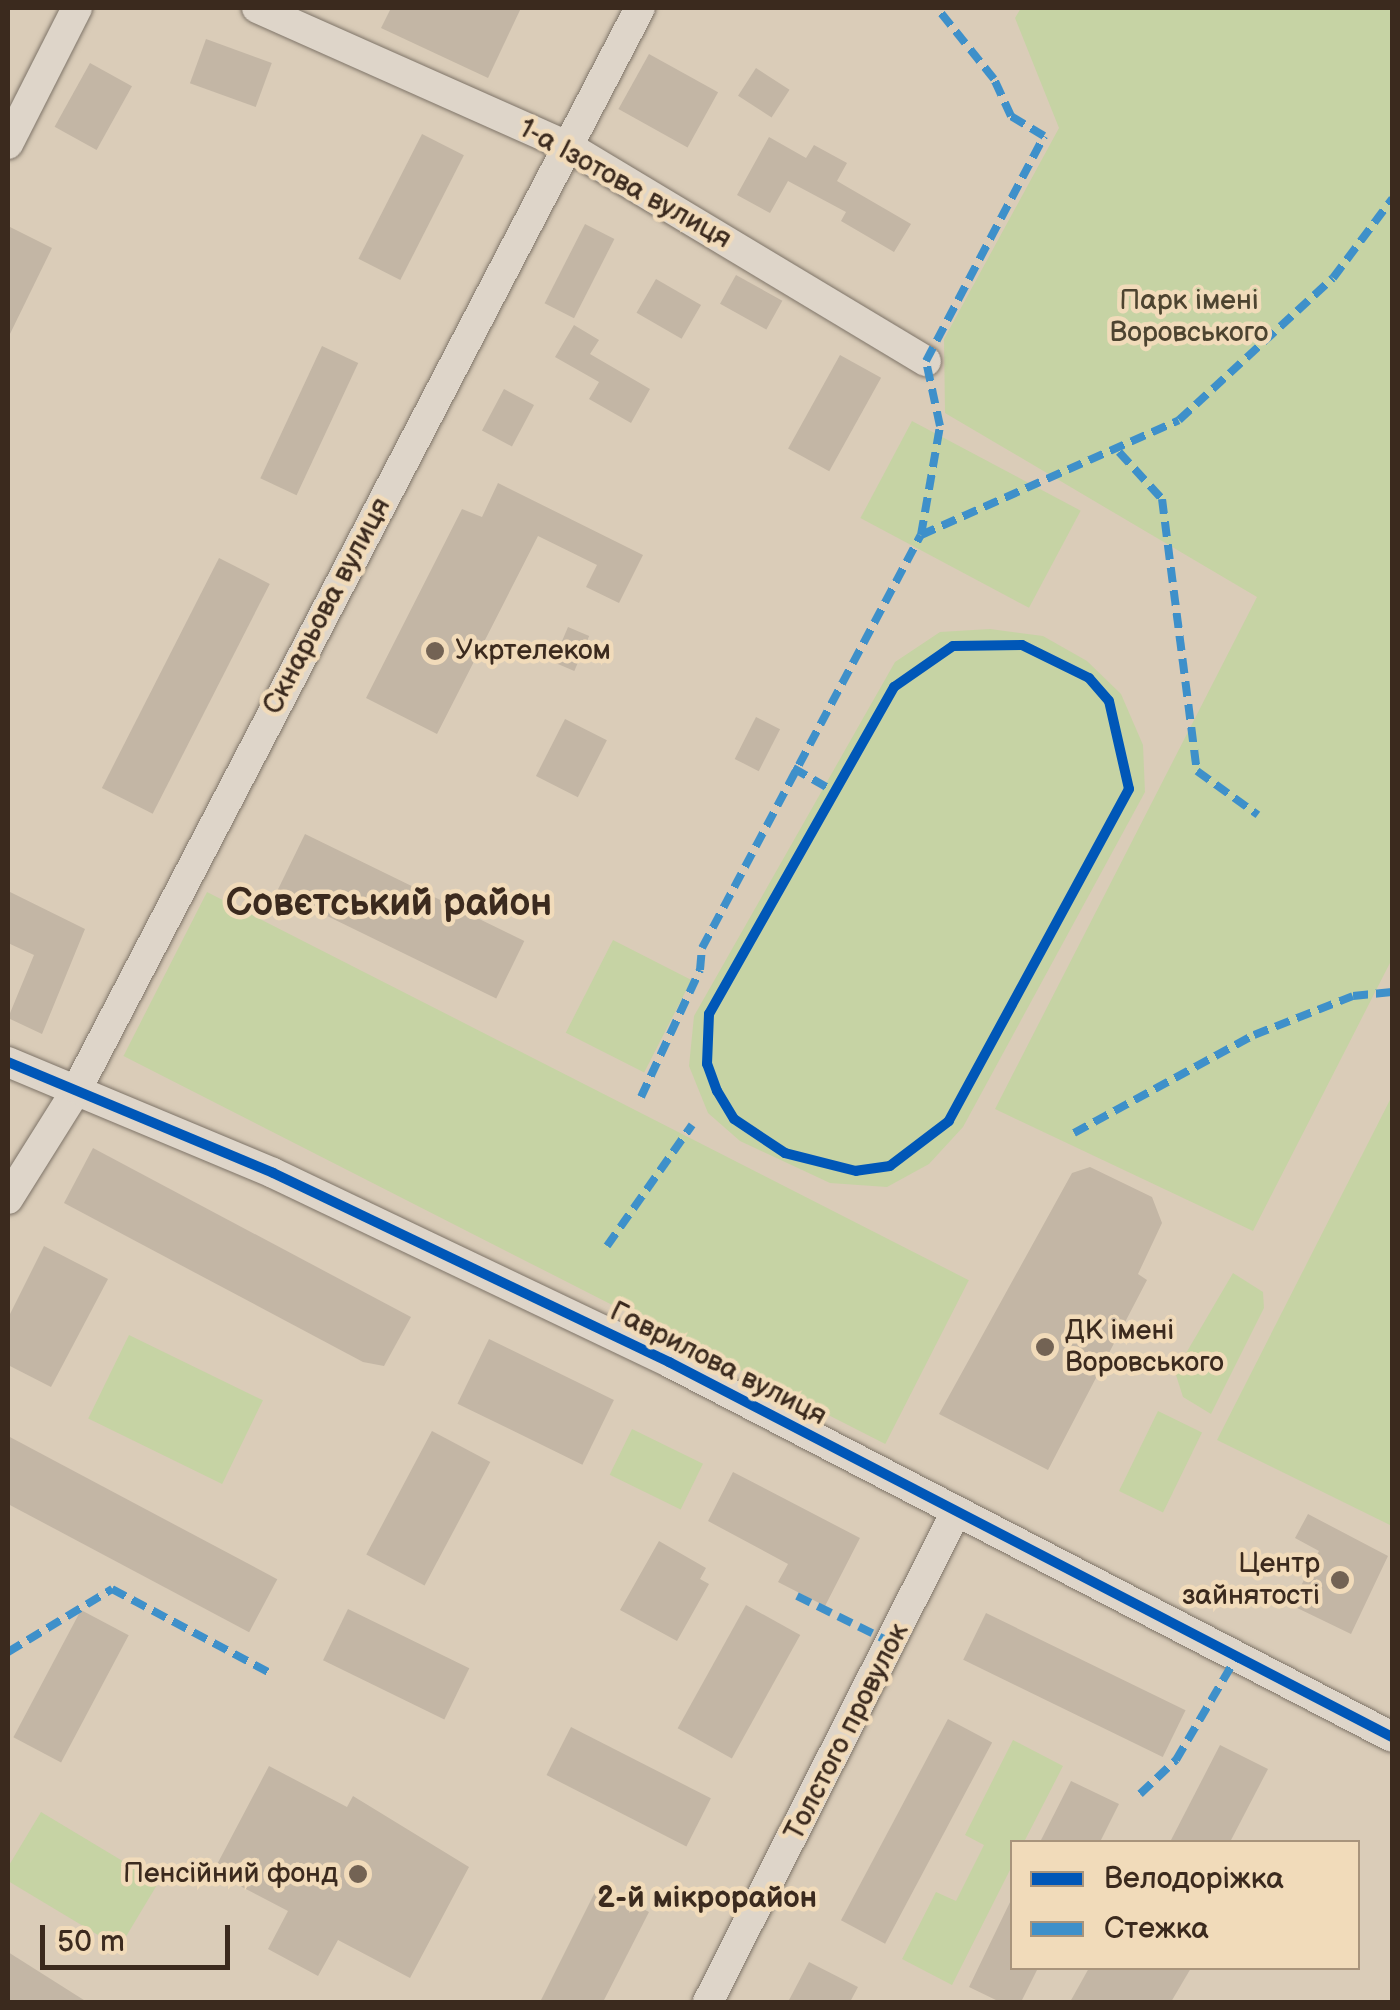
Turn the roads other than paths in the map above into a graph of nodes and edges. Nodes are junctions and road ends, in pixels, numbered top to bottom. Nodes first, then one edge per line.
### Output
1 (78, 8) edge
2 (256, 8) edge
3 (640, 8) edge
4 (8, 144) edge
5 (572, 148) junction
6 (926, 361) dead end
7 (8, 1062) edge
8 (77, 1089) junction
9 (8, 1199) edge
10 (955, 1514) junction
11 (1392, 1737) edge
12 (708, 2002) edge

1 - 4 street
2 - 5 street, 1-а Ізотова вулиця
3 - 5 street, Скнарьова вулиця
5 - 6 street, 1-а Ізотова вулиця
5 - 8 street, Скнарьова вулиця
7 - 8 street, Гаврилова вулиця
8 - 9 street, Скнарьова вулиця
8 - 10 street, Гаврилова вулиця
10 - 11 street, Гаврилова вулиця
10 - 12 street, Толстого провулок

